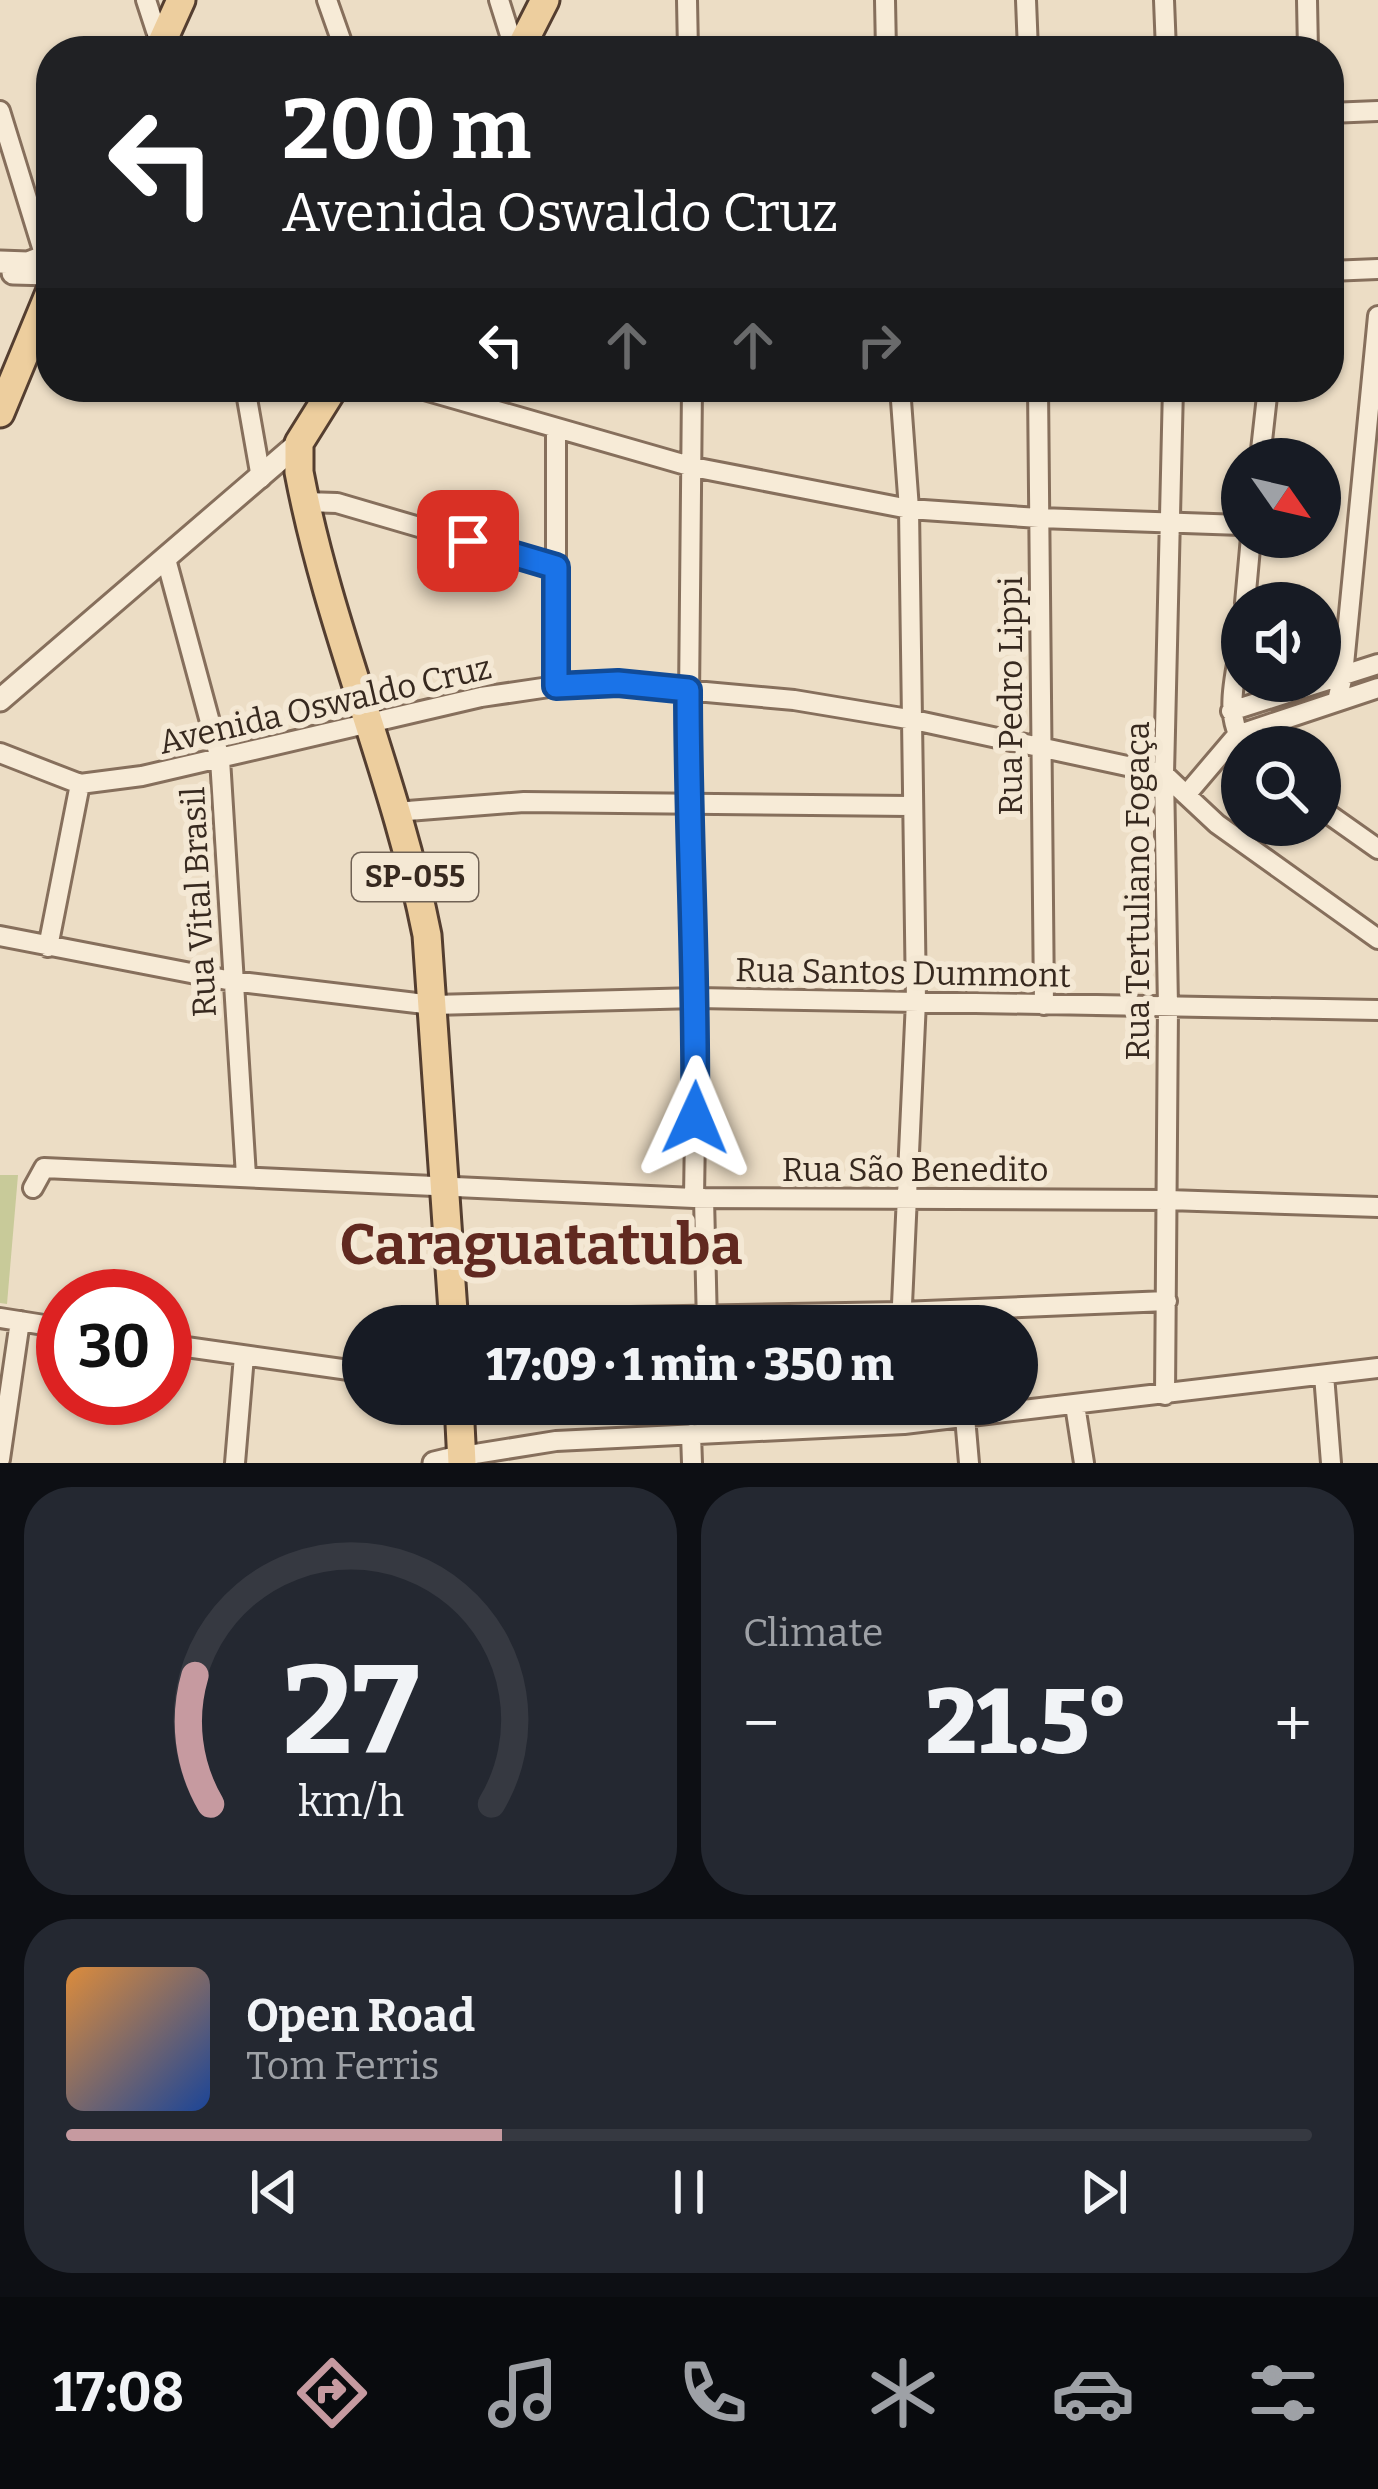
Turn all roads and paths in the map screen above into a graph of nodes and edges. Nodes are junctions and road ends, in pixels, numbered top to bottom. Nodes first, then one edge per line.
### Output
1 (146, 0) edge
2 (181, 0) edge
3 (328, 0) edge
4 (499, 0) edge
5 (545, 0) edge
6 (687, 0) edge
7 (885, 0) edge
8 (1026, 0) edge
9 (1164, 0) edge
10 (1307, 0) edge
11 (156, 36) edge
12 (166, 36) edge
13 (340, 36) edge
14 (512, 36) edge
15 (525, 36) edge
16 (688, 36) edge
17 (886, 36) edge
18 (1027, 36) edge
19 (1165, 36) edge
20 (1308, 36) edge
21 (0, 111) edge
22 (1378, 111) edge
23 (1344, 112) edge
24 (36, 222) edge
25 (0, 262) edge
26 (36, 263) edge
27 (36, 265) edge
28 (1378, 269) edge
29 (1344, 270) edge
30 (0, 273) edge
31 (1378, 316) edge
32 (36, 326) edge
33 (248, 402) edge
34 (324, 402) edge
35 (462, 402) edge
36 (692, 402) edge
37 (901, 402) edge
38 (1038, 402) edge
39 (1173, 402) edge
40 (1266, 402) edge
41 (0, 413) edge
42 (556, 431) junction
43 (1262, 438) edge
44 (299, 442) junction
45 (693, 467) junction
46 (261, 478) junction
47 (305, 502) junction
48 (909, 509) junction
49 (1039, 518) junction
50 (1172, 523) junction
51 (1221, 524) edge
52 (166, 559) junction
53 (556, 567) junction
54 (1378, 664) edge
55 (1342, 675) junction
56 (1341, 680) edge
57 (556, 686) junction
58 (1378, 688) edge
59 (688, 690) junction
60 (0, 700) edge
61 (1341, 700) edge
62 (1232, 702) edge
63 (1335, 702) edge
64 (1231, 711) junction
65 (914, 720) junction
66 (367, 722) junction
67 (1236, 726) edge
68 (1277, 726) edge
69 (1039, 745) junction
70 (0, 753) edge
71 (220, 760) junction
72 (1221, 761) edge
73 (1164, 774) junction
74 (80, 784) junction
75 (1186, 795) junction
76 (688, 803) junction
77 (910, 806) junction
78 (395, 812) junction
79 (1341, 823) edge
80 (1378, 849) edge
81 (0, 936) edge
82 (1378, 939) edge
83 (47, 947) junction
84 (232, 981) junction
85 (697, 998) junction
86 (916, 1001) junction
87 (433, 1005) junction
88 (1044, 1005) junction
89 (1168, 1007) junction
90 (1378, 1010) edge
91 (246, 1176) junction
92 (33, 1188) dead end
93 (446, 1188) junction
94 (699, 1198) junction
95 (905, 1200) junction
96 (1168, 1200) junction
97 (1378, 1207) edge
98 (1167, 1300) junction
99 (453, 1305) edge
100 (706, 1305) edge
101 (901, 1305) edge
102 (1038, 1309) edge
103 (10, 1319) edge
104 (192, 1347) edge
105 (244, 1356) junction
106 (1378, 1368) edge
107 (342, 1369) edge
108 (1324, 1375) junction
109 (1166, 1395) junction
110 (1076, 1405) junction
111 (1038, 1409) edge
112 (460, 1425) edge
113 (703, 1425) edge
114 (792, 1425) edge
115 (965, 1425) edge
116 (700, 1434) junction
117 (0, 1459) edge
118 (462, 1460) edge
119 (236, 1463) edge
120 (434, 1463) edge
121 (692, 1463) edge
122 (969, 1463) edge
123 (1084, 1463) edge
124 (1331, 1463) edge

1 - 11 street
2 - 12 main road
3 - 13 street
4 - 14 street
5 - 15 main road
6 - 16 street
7 - 17 street
8 - 18 street
9 - 19 street
10 - 20 street
21 - 24 street
22 - 23 street
25 - 26 street
27 - 30 street
28 - 29 street
31 - 55 street
32 - 41 main road
33 - 46 street
34 - 44 main road
35 - 42 street
36 - 45 street
37 - 48 street
38 - 49 street, Rua Pedro Lippi
39 - 50 street, Rua Tertuliano Fogaça
40 - 43 street
42 - 45 street
42 - 53 street
44 - 46 street
44 - 47 main road, SP-055
45 - 48 street
45 - 59 street
46 - 52 street
47 - 53 street
47 - 66 main road, SP-055
48 - 49 street
48 - 65 street
49 - 50 street
49 - 69 street, Rua Pedro Lippi
50 - 51 street
50 - 73 street, Rua Tertuliano Fogaça
52 - 60 street
52 - 71 street, Rua Vital Brasil
53 - 57 street
54 - 55 street
55 - 56 street
55 - 64 street
57 - 59 street, Avenida Oswaldo Cruz
57 - 66 street, Avenida Oswaldo Cruz
58 - 61 street
59 - 65 street, Avenida Oswaldo Cruz
59 - 76 street
62 - 64 street
63 - 68 street
64 - 67 street
65 - 69 street, Avenida Oswaldo Cruz
65 - 77 street
66 - 71 street, Avenida Oswaldo Cruz
66 - 78 main road, SP-055
69 - 73 street, Avenida Oswaldo Cruz
69 - 88 street, Rua Pedro Lippi
70 - 74 street, Avenida Oswaldo Cruz
71 - 74 street, Avenida Oswaldo Cruz
71 - 84 street, Rua Vital Brasil
72 - 75 street
73 - 75 street
73 - 89 street, Rua Tertuliano Fogaça
74 - 83 street
75 - 82 street
76 - 77 street
76 - 78 street
76 - 85 street
77 - 86 street
78 - 87 main road, SP-055
79 - 80 street
81 - 83 street, Rua Santos Dummont
83 - 84 street, Rua Santos Dummont
84 - 87 street, Rua Santos Dummont
84 - 91 street, Rua Vital Brasil
85 - 86 street, Rua Santos Dummont
85 - 87 street, Rua Santos Dummont
85 - 94 street
86 - 88 street, Rua Santos Dummont
86 - 95 street
87 - 93 main road, SP-055
88 - 89 street, Rua Santos Dummont
89 - 90 street, Rua Santos Dummont
89 - 96 street, Rua Tertuliano Fogaça
91 - 92 street, Rua São Benedito
91 - 93 street, Rua São Benedito
93 - 94 street, Rua São Benedito
93 - 99 main road, SP-055
94 - 95 street, Rua São Benedito
94 - 100 street
95 - 96 street, Rua São Benedito
95 - 101 street
96 - 97 street, Rua São Benedito
96 - 98 street, Rua Tertuliano Fogaça
98 - 102 street
98 - 109 street, Rua Tertuliano Fogaça
103 - 117 street
104 - 105 street
105 - 107 street
105 - 119 street
106 - 108 street
108 - 109 street
108 - 124 street
109 - 110 street
110 - 111 street
110 - 123 street
112 - 118 main road
113 - 116 street
114 - 116 street
115 - 122 street
116 - 118 street
116 - 121 street
118 - 120 street

